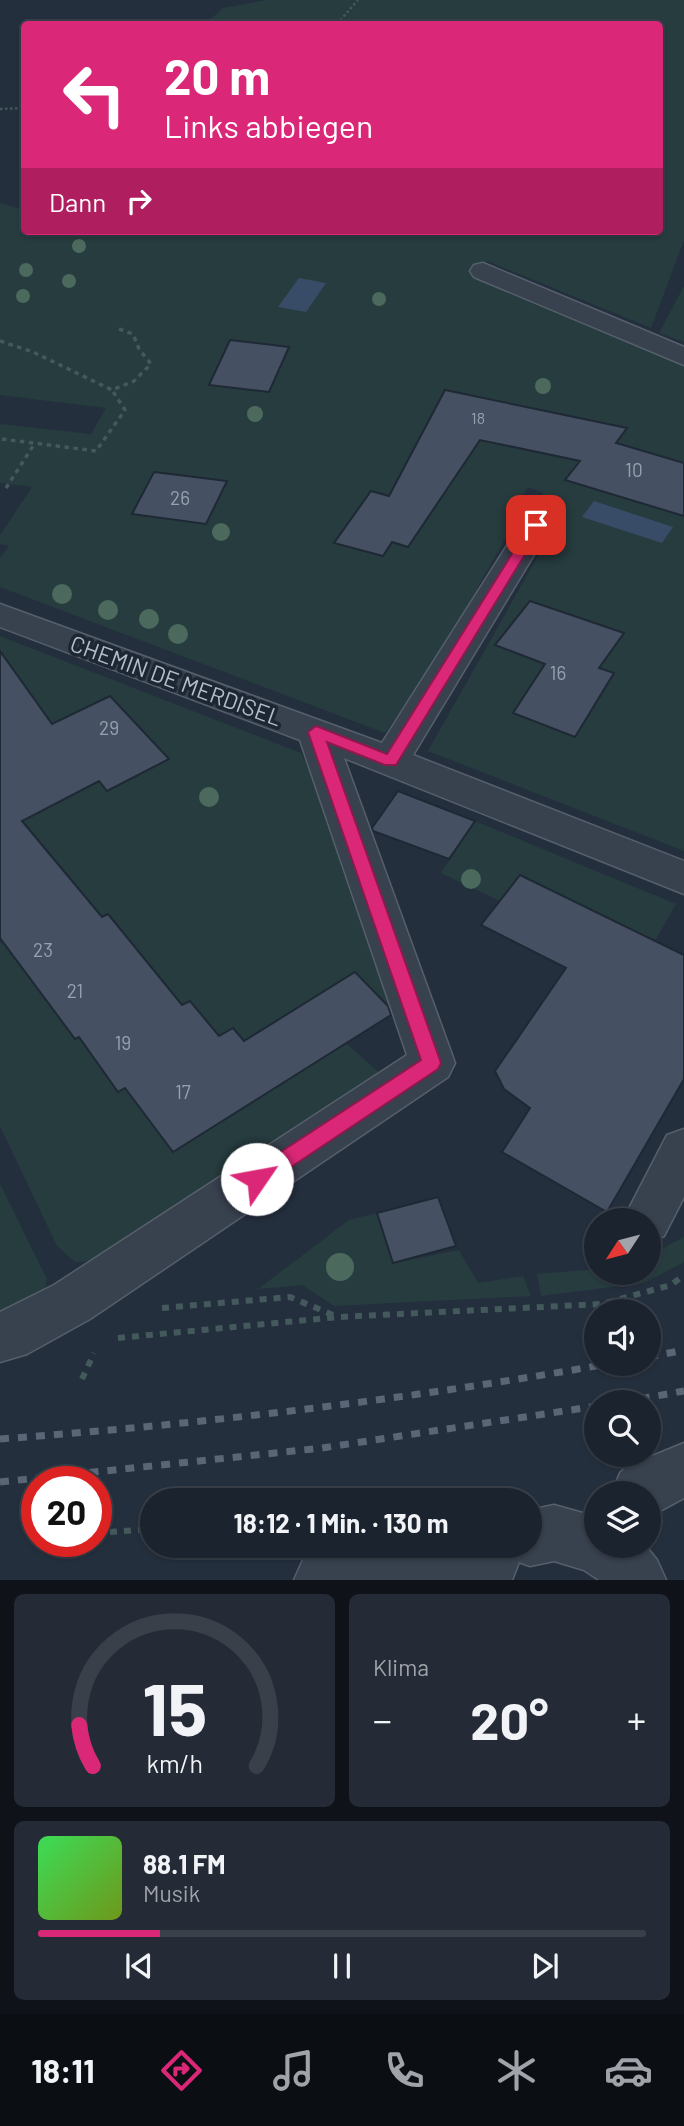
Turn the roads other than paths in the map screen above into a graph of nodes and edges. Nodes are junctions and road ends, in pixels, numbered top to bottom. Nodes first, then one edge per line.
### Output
1 (483, 271) dead end
2 (684, 357) edge
3 (536, 525) dead end
4 (0, 615) edge
5 (316, 732) junction
6 (390, 761) junction
7 (684, 878) edge
8 (684, 1150) edge
9 (653, 1208) edge
10 (0, 1337) edge
11 (684, 1470) edge
12 (659, 1481) edge
13 (542, 1538) edge
14 (584, 1539) edge
15 (488, 1558) edge
16 (617, 1558) edge
17 (323, 1580) edge
18 (637, 1580) edge

1 - 2 street
3 - 6 street
4 - 5 street, CHEMIN DE MERDISEL
5 - 6 street, CHEMIN DE MERDISEL
5 - 10 street
6 - 7 street, CHEMIN DE MERDISEL
8 - 9 street
11 - 12 street
13 - 14 street
15 - 17 street
16 - 18 street

